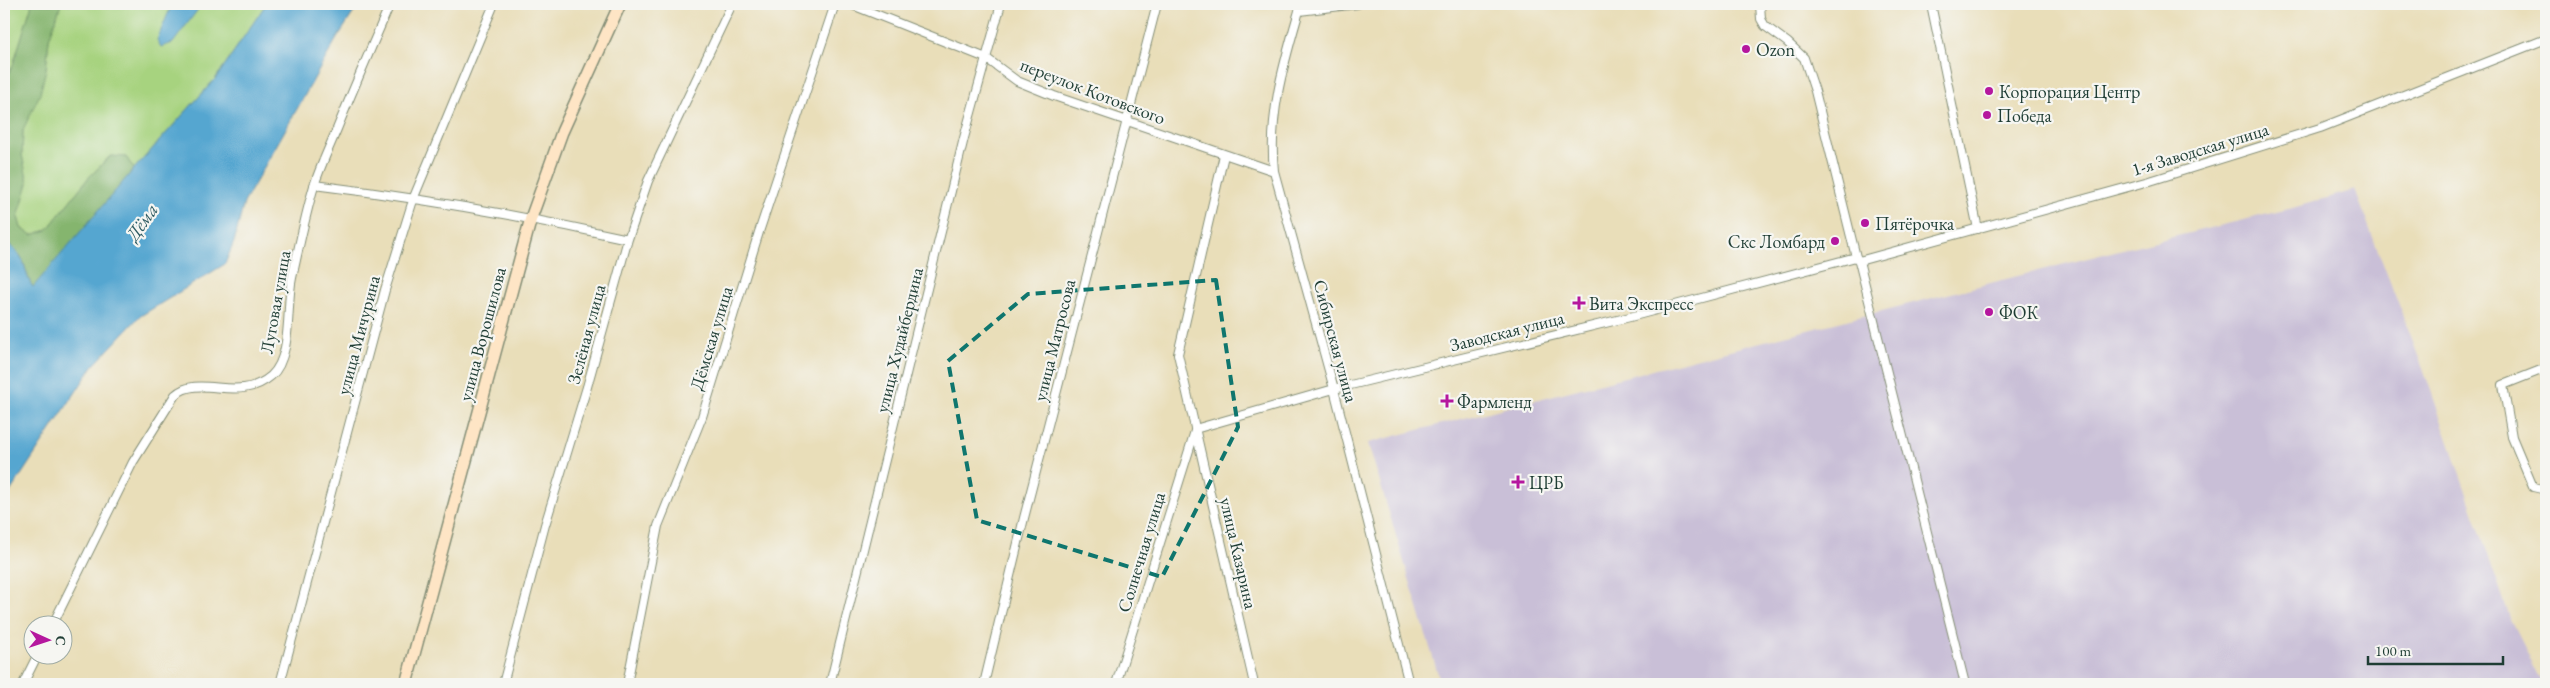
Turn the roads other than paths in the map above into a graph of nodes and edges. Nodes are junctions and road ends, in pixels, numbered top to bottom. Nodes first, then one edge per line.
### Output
1 (390, 4) edge
2 (494, 4) edge
3 (620, 4) edge
4 (732, 4) edge
5 (835, 4) edge
6 (850, 4) edge
7 (1002, 4) edge
8 (1157, 4) edge
9 (1358, 4) edge
10 (1760, 4) edge
11 (1931, 4) edge
12 (1300, 8) edge
13 (2546, 39) edge
14 (986, 58) junction
15 (1125, 122) junction
16 (1224, 155) junction
17 (1274, 171) junction
18 (314, 185) junction
19 (414, 198) junction
20 (531, 218) junction
21 (1978, 229) junction
22 (628, 239) junction
23 (1857, 259) junction
24 (2546, 368) edge
25 (1334, 389) junction
26 (1195, 429) junction
27 (2546, 490) edge
28 (57, 616) edge
29 (32, 666) edge
30 (23, 684) edge
31 (280, 684) edge
32 (406, 684) edge
33 (503, 684) edge
34 (627, 684) edge
35 (830, 684) edge
36 (984, 684) edge
37 (1116, 684) edge
38 (1254, 684) edge
39 (1409, 684) edge
40 (1965, 684) edge

1 - 18 street, Луговая улица
2 - 19 street, улица Мичурина
3 - 20 street, улица Ворошилова
4 - 22 street, Зелёная улица
5 - 34 street, Дёмская улица
6 - 14 street, переулок Котовского
7 - 14 street, улица Худайбердина
8 - 15 street, улица Матросова
9 - 12 street
10 - 23 street
11 - 21 street
12 - 17 street, Сибирская улица
13 - 21 street, 1-я Заводская улица
14 - 15 street, переулок Котовского
14 - 35 street, улица Худайбердина
15 - 16 street, переулок Котовского
15 - 36 street, улица Матросова
16 - 17 street, переулок Котовского
16 - 26 street, улица Казарина
17 - 25 street, Сибирская улица
18 - 19 street
18 - 28 street, Луговая улица
19 - 20 street
19 - 31 street, улица Мичурина
20 - 22 street
20 - 32 street, улица Ворошилова
21 - 23 street, 1-я Заводская улица
22 - 33 street, Зелёная улица
23 - 25 street, Заводская улица
23 - 40 street
24 - 27 street
25 - 26 street, Заводская улица
25 - 39 street, Сибирская улица
26 - 37 street, Солнечная улица
26 - 38 street, улица Казарина
29 - 30 street

